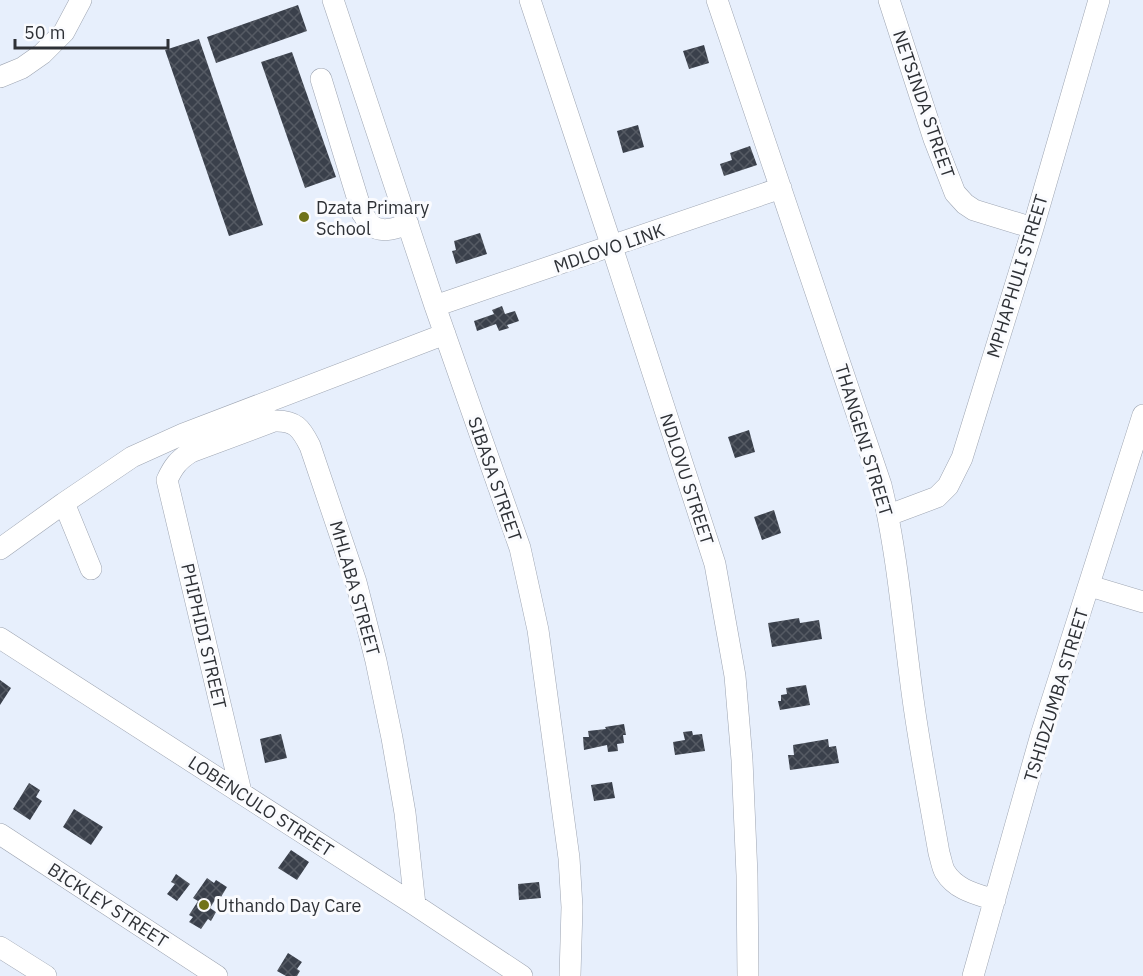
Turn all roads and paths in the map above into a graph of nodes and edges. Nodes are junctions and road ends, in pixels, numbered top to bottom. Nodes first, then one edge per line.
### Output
1 (81, 0) edge
2 (333, 0) edge
3 (530, 0) edge
4 (717, 0) edge
5 (889, 0) edge
6 (1099, 0) edge
7 (0, 76) edge
8 (321, 80) dead end
9 (782, 188) junction
10 (408, 224) junction
11 (1033, 228) junction
12 (612, 247) junction
13 (435, 306) junction
14 (445, 334) junction
15 (1143, 415) edge
16 (167, 480) joint
17 (64, 503) junction
18 (889, 515) junction
19 (0, 549) edge
20 (91, 569) dead end
21 (1090, 585) junction
22 (1143, 602) edge
23 (0, 638) edge
24 (241, 792) junction
25 (0, 834) edge
26 (995, 900) junction
27 (415, 905) junction
28 (0, 947) edge
29 (46, 976) edge
30 (217, 976) edge
31 (522, 976) edge
32 (570, 976) edge
33 (748, 976) edge
34 (973, 976) edge

1 - 7 street
2 - 10 street, SIBASA STREET
3 - 12 street, NDLOVU STREET
4 - 9 street, THANGENI STREET
5 - 11 street, NETSINDA STREET
6 - 11 street, MPHAPHULI STREET
8 - 10 street
9 - 12 street, MDLOVO LINK
9 - 18 street, THANGENI STREET
10 - 13 street, SIBASA STREET
11 - 18 street, MPHAPHULI STREET
12 - 13 street, MDLOVO LINK
12 - 33 street, NDLOVU STREET
13 - 14 street, SIBASA STREET
14 - 17 street
14 - 32 street, SIBASA STREET
15 - 21 street, TSHIDZUMBA STREET
16 - 24 street, PHIPHIDI STREET
16 - 27 street, MHLABA STREET
17 - 19 street
17 - 20 street
18 - 26 street, THANGENI STREET
21 - 22 street
21 - 26 street, TSHIDZUMBA STREET
23 - 24 street, LOBENCULO STREET
24 - 27 street, LOBENCULO STREET
25 - 30 street, BICKLEY STREET
26 - 34 street, TSHIDZUMBA STREET
27 - 31 street, LOBENCULO STREET
28 - 29 street

